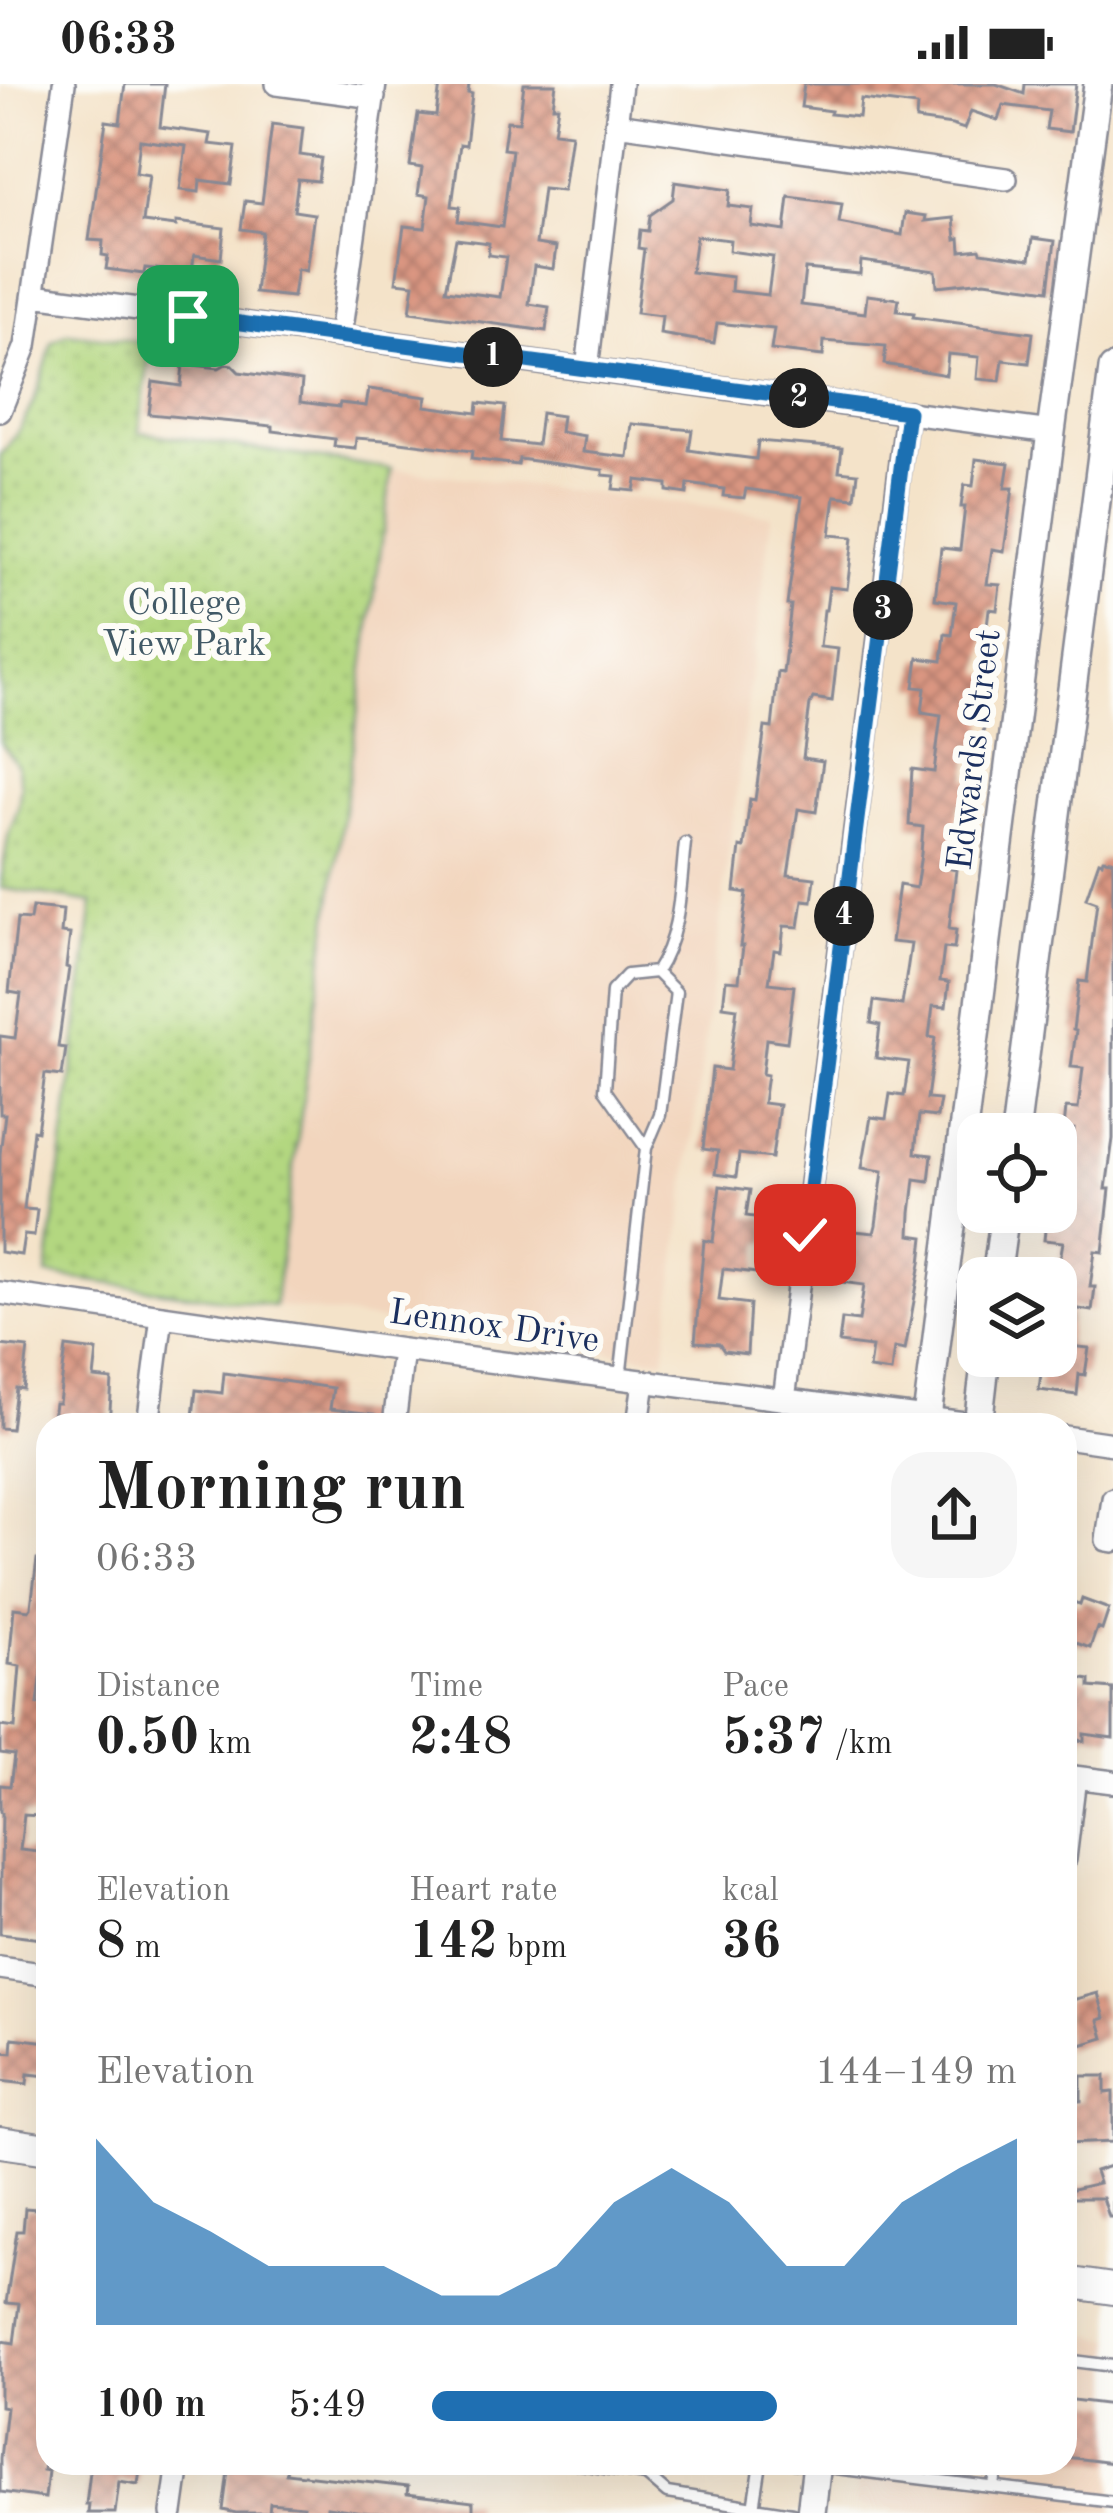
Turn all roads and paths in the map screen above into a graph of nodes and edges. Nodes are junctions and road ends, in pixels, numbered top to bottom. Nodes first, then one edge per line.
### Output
1 (64, 84) edge
2 (277, 84) edge
3 (621, 84) edge
4 (1098, 84) edge
5 (375, 90) edge
6 (616, 124) junction
7 (1006, 179) dead end
8 (34, 295) junction
9 (340, 336) junction
10 (1113, 369) edge
11 (586, 370) junction
12 (0, 411) edge
13 (908, 412) junction
14 (1051, 432) junction
15 (685, 843) dead end
16 (656, 971) junction
17 (1018, 1113) edge
18 (646, 1148) junction
19 (0, 1293) edge
20 (162, 1316) junction
21 (403, 1349) junction
22 (984, 1377) edge
23 (620, 1378) junction
24 (644, 1382) junction
25 (784, 1400) junction
26 (150, 1413) edge
27 (395, 1413) edge
28 (640, 1413) edge
29 (868, 1413) edge
30 (927, 1413) edge
31 (979, 1413) edge
32 (1077, 1439) edge
33 (1113, 1444) edge
34 (1113, 1499) edge
35 (1110, 1541) edge
36 (1077, 1777) edge
37 (1113, 1782) edge
38 (0, 1968) edge
39 (36, 1973) edge
40 (0, 2142) edge
41 (36, 2147) edge
42 (1077, 2284) edge
43 (1113, 2288) edge
44 (1077, 2362) edge
45 (1113, 2366) edge
46 (177, 2475) edge
47 (652, 2475) edge
48 (759, 2475) edge
49 (809, 2475) edge
50 (897, 2475) edge
51 (996, 2475) edge
52 (994, 2487) junction
53 (1113, 2502) edge
54 (754, 2508) junction
55 (172, 2513) edge
56 (792, 2513) edge
57 (811, 2513) edge

1 - 8 street
2 - 5 street
3 - 6 street
4 - 14 main road, Edwards Street
5 - 9 street
6 - 7 street
6 - 11 street
8 - 9 street
8 - 12 street
9 - 11 street
10 - 17 main road
11 - 13 street
13 - 14 street
13 - 25 street
14 - 30 main road, Edwards Street
15 - 16 lane
16 - 18 lane
16 - 18 lane
18 - 23 lane
19 - 20 street, Lennox Drive
20 - 21 street, Lennox Drive
20 - 26 street
21 - 23 street, Lennox Drive
21 - 27 street
22 - 31 main road
23 - 24 street, Lennox Drive
24 - 25 street, Lennox Drive
24 - 28 street
25 - 29 street, Lennox Drive
32 - 33 street
34 - 35 street
36 - 37 street
38 - 39 street
40 - 41 main road
42 - 43 main road
44 - 45 lane
46 - 55 street
47 - 54 lane
48 - 54 lane
49 - 57 main road
50 - 52 lane
51 - 52 lane
52 - 53 lane
54 - 56 lane

